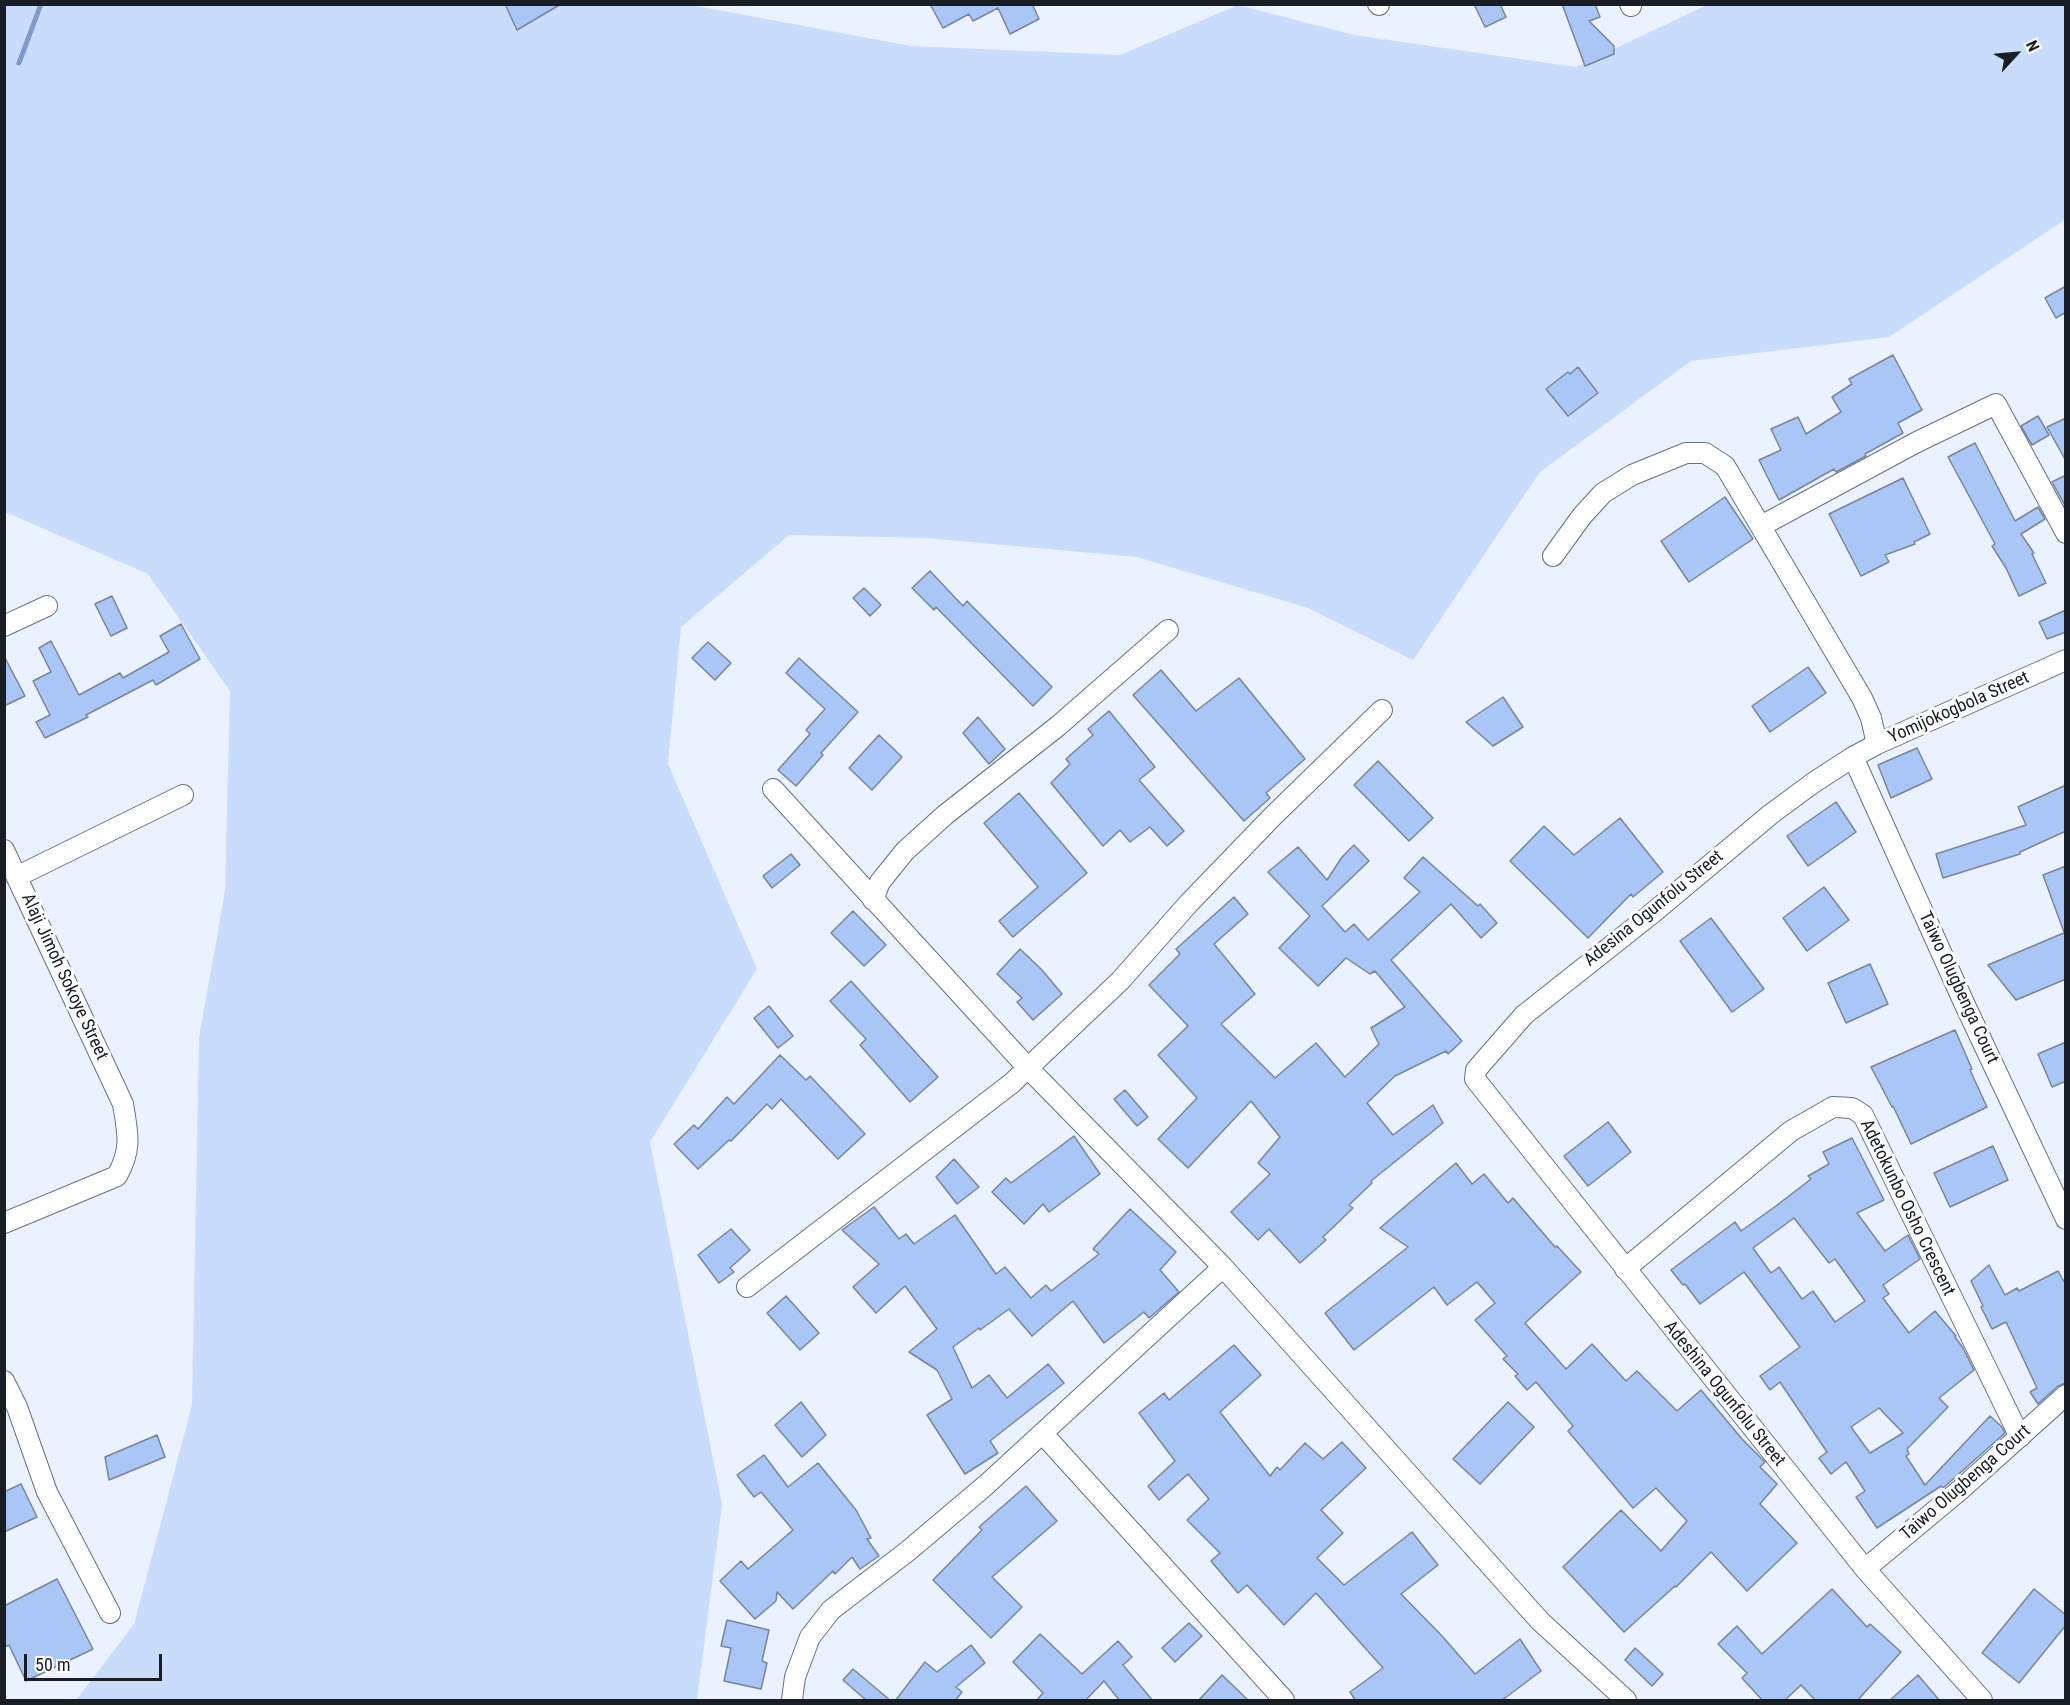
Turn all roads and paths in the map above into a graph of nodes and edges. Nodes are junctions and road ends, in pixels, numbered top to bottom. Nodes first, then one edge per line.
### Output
1 (1761, 526) junction
2 (2066, 533) edge
3 (1554, 556) dead end
4 (47, 606) dead end
5 (4, 626) edge
6 (1168, 630) dead end
7 (2066, 660) edge
8 (1382, 710) dead end
9 (1877, 744) junction
10 (1852, 757) junction
11 (773, 789) dead end
12 (183, 795) dead end
13 (4, 850) edge
14 (18, 876) junction
15 (873, 900) junction
16 (1028, 1068) junction
17 (1475, 1079) joint
18 (2066, 1219) edge
19 (4, 1223) edge
20 (1222, 1267) junction
21 (1624, 1269) junction
22 (747, 1287) dead end
23 (4, 1381) edge
24 (2066, 1395) edge
25 (1043, 1434) junction
26 (2020, 1437) junction
27 (1865, 1569) junction
28 (110, 1613) dead end
29 (792, 1701) edge
30 (1284, 1701) edge
31 (1626, 1701) edge
32 (1982, 1701) edge

1 - 2 street
1 - 3 street
1 - 9 street
4 - 5 street
6 - 15 street
7 - 9 street, Yomijokogbola Street
8 - 16 street
9 - 10 street, Yomijokogbola Street
10 - 17 street, Adesina Ogunfolu Street
10 - 18 street, Taiwo Olugbenga Court
11 - 15 street
12 - 14 street
13 - 14 street, Alaji Jimoh Sokoye Street
14 - 19 street, Alaji Jimoh Sokoye Street
15 - 16 street
16 - 20 street
16 - 22 street
17 - 21 street, Adeshina Ogunfolu Street
20 - 25 street
20 - 31 street
21 - 26 street, Adetokunbo Osho Crescent
21 - 27 street, Adeshina Ogunfolu Street
23 - 28 street
24 - 26 street, Taiwo Olugbenga Court
25 - 29 street
25 - 30 street
26 - 27 street, Taiwo Olugbenga Court
27 - 32 street, Adeshina Ogunfolu Street

